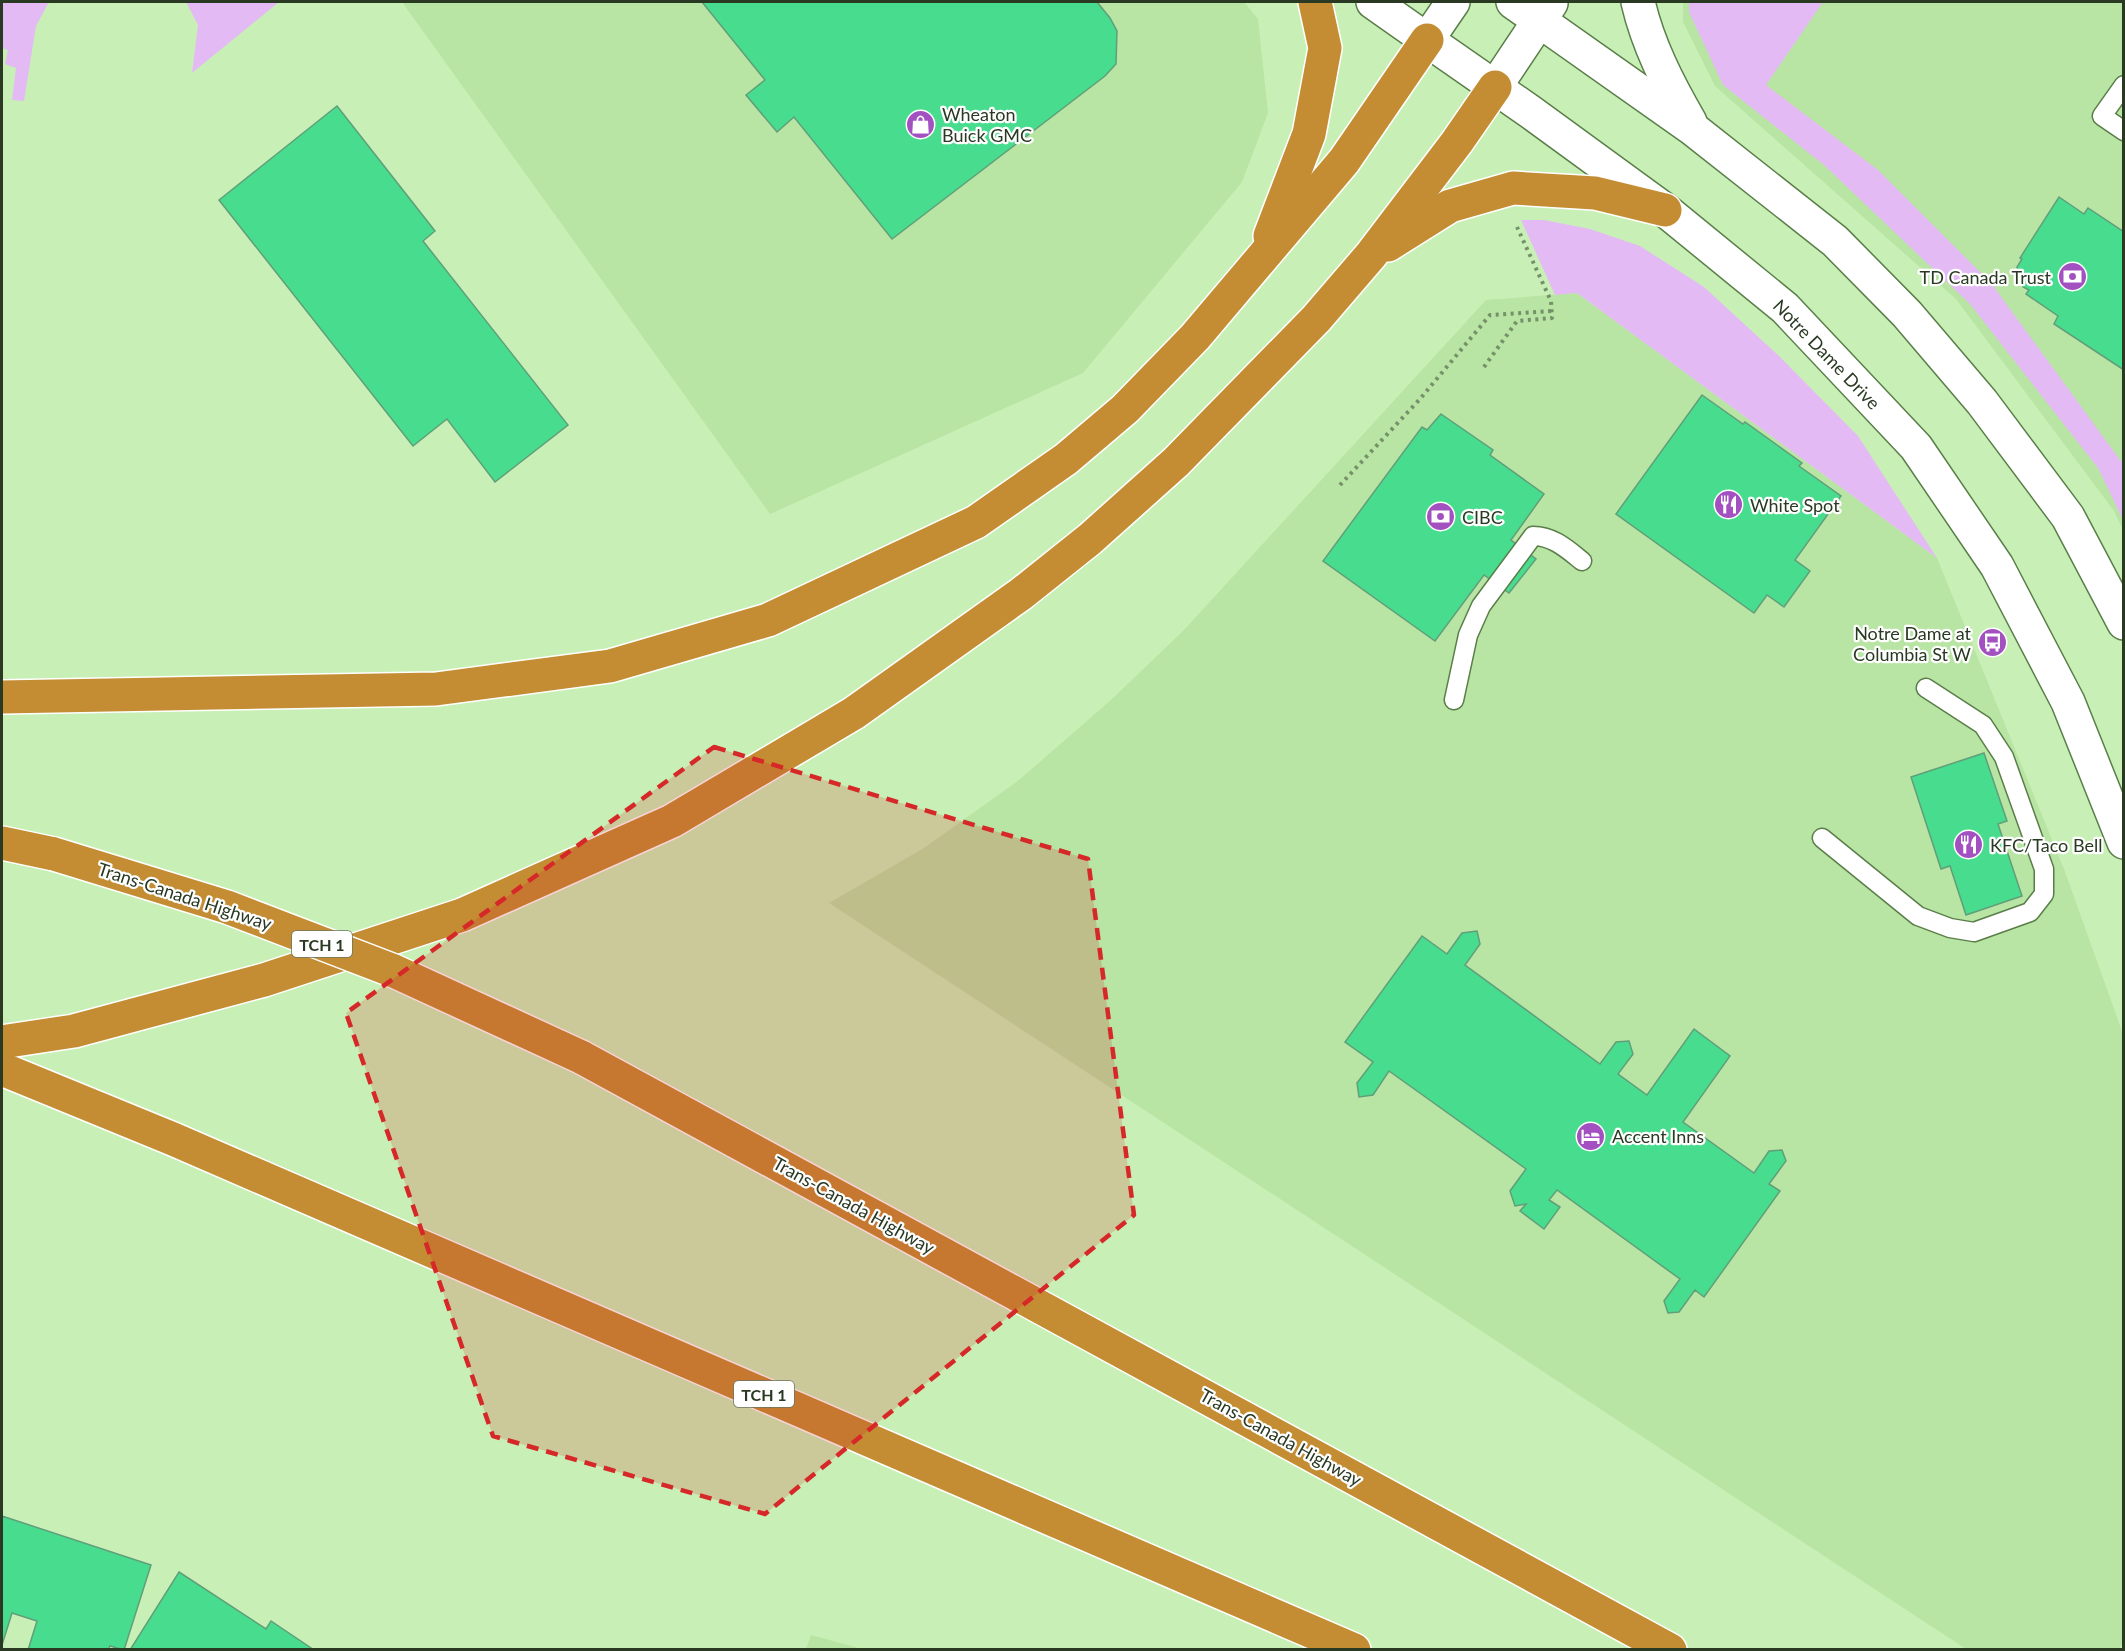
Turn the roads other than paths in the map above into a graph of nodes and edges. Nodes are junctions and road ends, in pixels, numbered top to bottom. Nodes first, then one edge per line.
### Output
1 (1315, 2) edge
2 (1373, 2) edge
3 (1454, 2) edge
4 (1513, 2) edge
5 (1638, 2) edge
6 (1546, 11) edge
7 (1427, 40) junction
8 (2124, 85) edge
9 (1495, 87) junction
10 (1694, 129) junction
11 (2124, 131) edge
12 (1665, 210) junction
13 (1371, 255) junction
14 (1262, 259) junction
15 (1582, 561) dead end
16 (2124, 623) edge
17 (1926, 688) dead end
18 (2, 697) edge
19 (1454, 700) dead end
20 (1822, 838) dead end
21 (2124, 842) edge
22 (2, 843) edge
23 (2, 1042) edge
24 (2, 1068) edge
25 (1354, 1650) edge
26 (1670, 1650) edge

1 - 14 highway
2 - 7 main road, Notre Dame Drive
3 - 7 main road
4 - 6 main road
5 - 10 main road
6 - 9 main road
6 - 10 main road
7 - 9 main road, Notre Dame Drive
7 - 14 highway
8 - 11 lane
9 - 12 main road, Notre Dame Drive
9 - 13 highway
10 - 16 main road
12 - 13 highway
12 - 21 main road, Notre Dame Drive
13 - 23 highway
14 - 18 highway
15 - 19 lane
17 - 20 lane
22 - 26 highway, Trans-Canada Highway / TCH 1, bridge
24 - 25 highway, TCH 1

